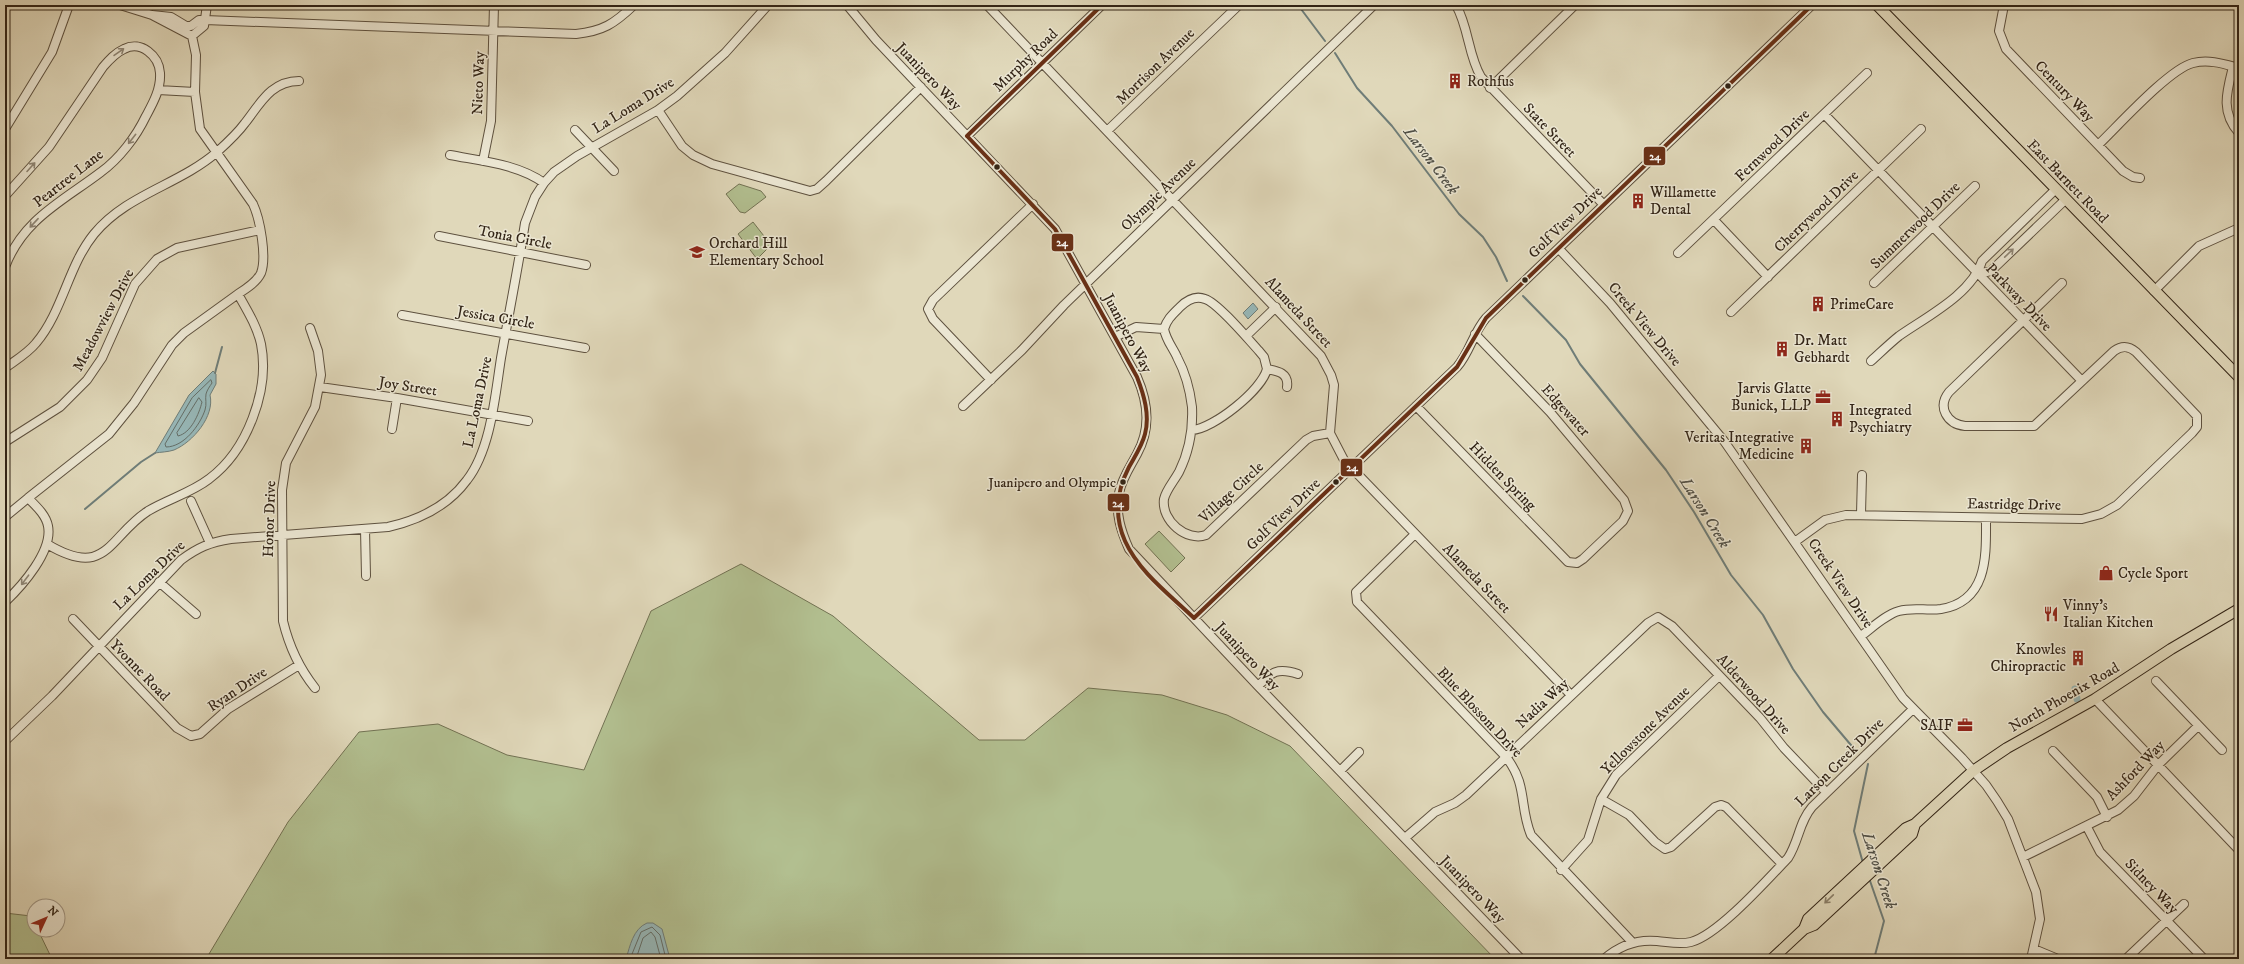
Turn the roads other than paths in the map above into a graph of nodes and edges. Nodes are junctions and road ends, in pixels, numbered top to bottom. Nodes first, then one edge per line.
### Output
1 (69, 5) edge
2 (120, 5) edge
3 (208, 5) edge
4 (494, 5) edge
5 (634, 5) edge
6 (768, 5) edge
7 (847, 5) edge
8 (987, 5) edge
9 (1102, 5) edge
10 (1239, 5) edge
11 (1374, 5) edge
12 (1456, 5) edge
13 (1575, 5) edge
14 (1812, 5) edge
15 (1877, 5) edge
16 (2004, 5) edge
17 (152, 15) junction
18 (205, 20) junction
19 (493, 30) junction
20 (192, 36) junction
21 (1042, 63) junction
22 (2236, 68) edge
23 (1867, 73) dead end
24 (299, 81) dead end
25 (921, 87) junction
26 (1490, 88) junction
27 (158, 90) junction
28 (195, 92) junction
29 (658, 110) junction
30 (1824, 114) junction
31 (5, 129) edge
32 (1921, 129) dead end
33 (575, 130) dead end
34 (1107, 131) junction
35 (2239, 133) edge
36 (967, 136) junction
37 (2098, 145) junction
38 (592, 148) junction
39 (217, 152) junction
40 (450, 155) dead end
41 (483, 161) junction
42 (1878, 170) junction
43 (614, 171) dead end
44 (2140, 178) dead end
45 (544, 183) junction
46 (1975, 186) dead end
47 (2056, 189) junction
48 (5, 196) edge
49 (1173, 199) junction
50 (2065, 200) junction
51 (1033, 204) junction
52 (1603, 204) junction
53 (1714, 220) junction
54 (1932, 227) junction
55 (2239, 228) edge
56 (260, 230) junction
57 (439, 236) dead end
58 (1559, 249) junction
59 (520, 252) junction
60 (1678, 253) dead end
61 (586, 265) dead end
62 (5, 267) edge
63 (1978, 274) junction
64 (1768, 277) junction
65 (1874, 283) dead end
66 (2062, 283) dead end
67 (1086, 284) junction
68 (2154, 291) junction
69 (238, 294) junction
70 (1276, 307) junction
71 (1731, 312) dead end
72 (402, 315) dead end
73 (2022, 321) junction
74 (310, 328) dead end
75 (1164, 329) junction
76 (506, 332) junction
77 (1475, 334) junction
78 (1246, 336) junction
79 (1115, 337) junction
80 (585, 348) dead end
81 (1871, 361) dead end
82 (5, 368) edge
83 (1267, 369) junction
84 (2239, 377) edge
85 (991, 380) junction
86 (2082, 382) junction
87 (320, 387) junction
88 (1287, 387) dead end
89 (397, 398) junction
90 (963, 406) dead end
91 (1416, 406) junction
92 (491, 414) junction
93 (528, 421) dead end
94 (392, 429) dead end
95 (1192, 430) junction
96 (1330, 433) junction
97 (5, 442) edge
98 (1351, 468) junction
99 (1862, 475) dead end
100 (28, 498) junction
101 (191, 501) dead end
102 (1861, 514) junction
103 (5, 517) edge
104 (1986, 518) junction
105 (365, 529) junction
106 (281, 534) junction
107 (1415, 534) junction
108 (1796, 541) junction
109 (210, 542) junction
110 (47, 544) junction
111 (1572, 563) joint
112 (366, 576) dead end
113 (159, 582) junction
114 (5, 602) edge
115 (2239, 608) edge
116 (196, 614) dead end
117 (1660, 617) joint
118 (1194, 618) junction
119 (73, 619) dead end
120 (1861, 636) junction
121 (98, 647) junction
122 (299, 665) junction
123 (1298, 674) dead end
124 (1719, 676) junction
125 (2156, 681) dead end
126 (1258, 686) junction
127 (316, 688) dead end
128 (1571, 695) junction
129 (2096, 699) junction
130 (1913, 709) junction
131 (2198, 726) junction
132 (191, 736) joint
133 (5, 741) edge
134 (2222, 750) dead end
135 (2053, 751) dead end
136 (1359, 752) dead end
137 (1506, 757) junction
138 (2158, 764) junction
139 (1340, 771) junction
140 (1973, 771) junction
141 (1826, 792) junction
142 (1602, 799) junction
143 (2106, 817) junction
144 (2088, 827) junction
145 (1405, 838) junction
146 (2239, 850) edge
147 (2023, 857) junction
148 (1782, 864) junction
149 (1562, 870) junction
150 (2184, 904) dead end
151 (2167, 921) junction
152 (1632, 942) junction
153 (2034, 949) junction
154 (1521, 959) edge
155 (1604, 959) edge
156 (1772, 959) edge
157 (2031, 959) edge
158 (2058, 959) edge
159 (2126, 959) edge
160 (2204, 959) edge

1 - 31 street
2 - 17 street
3 - 18 street
4 - 19 street, Nieto Way
5 - 19 street
6 - 29 street, La Loma Drive
7 - 25 street, Juanipero Way
8 - 21 street, Alameda Street
9 - 21 street, Murphy Road
10 - 34 street, Morrison Avenue
11 - 49 street, Olympic Avenue
12 - 26 street, State Street
13 - 26 street
14 - 52 street, Golf View Drive
15 - 47 main road, East Barnett Road
16 - 37 street, Century Way
17 - 18 street
17 - 20 street
18 - 19 street
18 - 20 street
19 - 41 street, Nieto Way
20 - 28 street
21 - 34 street, Alameda Street
21 - 36 street, Murphy Road
22 - 35 street
22 - 37 street
23 - 30 street, Fernwood Drive
24 - 39 street
25 - 29 street
25 - 36 street, Juanipero Way
26 - 52 street, State Street
27 - 28 street
48 -> 27 street, Peartree Lane
27 -> 62 street, Peartree Lane
28 - 39 street
29 - 38 street, La Loma Drive
30 - 42 street, Parkway Drive
30 - 53 street, Fernwood Drive
32 - 42 street, Cherrywood Drive
33 - 38 street
34 - 49 street, Alameda Street
36 - 51 street, Juanipero Way
37 - 44 street, Century Way
38 - 43 street
38 - 45 street, La Loma Drive
39 - 56 street
39 - 82 street
40 - 41 street
41 - 45 street
42 - 54 street, Parkway Drive
42 - 64 street, Cherrywood Drive
45 - 59 street, La Loma Drive
46 - 54 street, Summerwood Drive
47 - 50 main road, East Barnett Road
47 - 63 street
49 - 67 street, Olympic Avenue
49 - 70 street, Alameda Street
63 -> 50 street
50 - 68 main road, East Barnett Road
51 - 67 street, Juanipero Way
51 - 85 street
52 - 58 street, Golf View Drive
53 - 60 street, Fernwood Drive
53 - 64 street
54 - 63 street, Parkway Drive
54 - 65 street, Summerwood Drive
55 - 68 street
56 - 69 street
56 - 97 street, Meadowview Drive
57 - 59 street, Tonia Circle
58 - 77 street, Golf View Drive
58 - 108 street, Creek View Drive
59 - 61 street, Tonia Circle
59 - 76 street, La Loma Drive
63 - 73 street, Parkway Drive
63 - 81 street
64 - 71 street, Cherrywood Drive
66 - 73 street
67 - 79 street, Juanipero Way
67 - 85 street, Olympic Avenue
68 - 84 main road, East Barnett Road
69 - 100 street
69 - 110 street
70 - 78 street
70 - 96 street, Alameda Street
72 - 76 street, Jessica Circle
73 - 86 street, Parkway Drive
73 - 86 street
74 - 87 street, Honor Drive
75 - 78 street
75 - 79 street
75 - 95 street, Village Circle
76 - 80 street, Jessica Circle
76 - 92 street, La Loma Drive
77 - 91 street, Golf View Drive
77 - 111 street, Edgewater
78 - 83 street
79 - 118 street, Juanipero Way
83 - 88 street
83 - 95 street
85 - 90 street, Olympic Avenue
86 - 104 street, Eastridge Drive
87 - 89 street, Joy Street
87 - 106 street, Honor Drive
89 - 92 street, Joy Street
89 - 94 street
91 - 98 street, Golf View Drive
91 - 111 street, Hidden Spring
92 - 93 street, Joy Street
92 - 105 street, La Loma Drive
95 - 96 street, Village Circle
96 - 98 street, Alameda Street
98 - 107 street, Alameda Street
98 - 118 street, Golf View Drive
99 - 102 street
100 - 103 street
100 - 110 street
101 - 109 street
102 - 104 street, Eastridge Drive
102 - 108 street, Eastridge Drive
104 - 120 street
105 - 106 street, La Loma Drive
105 - 112 street
106 - 109 street, La Loma Drive
106 - 122 street, Honor Drive
107 - 128 street, Alameda Street
107 - 137 street, Blue Blossom Drive
108 - 120 street, Creek View Drive
109 - 113 street, La Loma Drive
110 -> 114 street
113 - 116 street
113 - 121 street, La Loma Drive
115 - 129 main road, North Phoenix Road
117 - 124 street, Alderwood Drive
117 - 128 street, Nadia Way
118 - 126 street, Juanipero Way
119 - 121 street, Yvonne Road
120 - 130 street, Creek View Drive
121 - 132 street, Yvonne Road
121 - 133 street, La Loma Drive
122 - 127 street, Honor Drive
122 - 132 street, Ryan Drive
123 - 126 street
124 - 141 street, Alderwood Drive
124 - 142 street, Yellowstone Avenue
125 - 131 street
126 - 139 street, Juanipero Way
128 - 137 street, Nadia Way
129 - 138 street
129 - 140 main road, North Phoenix Road
130 - 140 street, Creek View Drive
130 - 141 street, Larson Creek Drive
131 - 134 street
131 - 138 street, Ashford Way
135 - 143 street
136 - 139 street
137 - 145 street, Nadia Way
137 - 149 street, Blue Blossom Drive
138 - 143 street, Ashford Way
138 - 146 street
139 - 145 street, Juanipero Way
140 - 147 street, Creek View Drive
140 - 156 main road, North Phoenix Road
141 - 148 street, Larson Creek Drive
142 - 148 street
142 - 149 street, Yellowstone Avenue
143 - 144 street, Ashford Way
144 - 147 street, Ashford Way
144 - 151 street, Sidney Way
145 - 154 street, Juanipero Way
147 - 153 street, Creek View Drive
148 - 152 street, Larson Creek Drive
149 - 152 street, Blue Blossom Drive
150 - 151 street
151 - 159 street
151 - 160 street, Sidney Way
152 - 155 street, Larson Creek Drive
153 - 157 street, Creek View Drive
153 - 158 street

